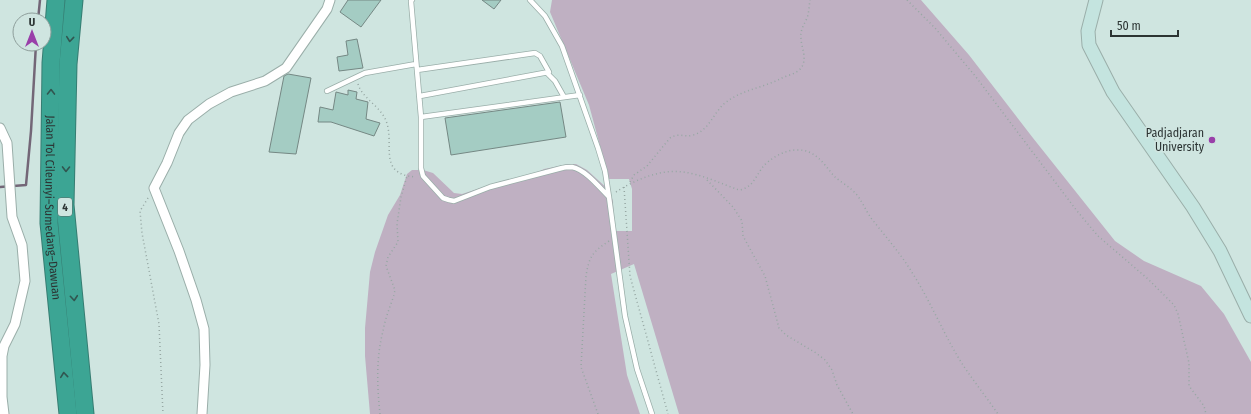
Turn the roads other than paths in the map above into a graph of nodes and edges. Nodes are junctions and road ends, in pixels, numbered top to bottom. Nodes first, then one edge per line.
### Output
1 (56, 0) edge
2 (74, 0) edge
3 (330, 0) edge
4 (411, 0) edge
5 (530, 0) edge
6 (1096, 0) edge
7 (416, 64) junction
8 (417, 70) junction
9 (548, 74) junction
10 (327, 91) dead end
11 (580, 94) junction
12 (420, 96) junction
13 (564, 97) junction
14 (421, 117) junction
15 (0, 128) edge
16 (609, 197) junction
17 (1251, 316) edge
18 (4, 414) edge
19 (68, 414) edge
20 (85, 414) edge
21 (202, 414) edge
22 (652, 414) edge

19 -> 1 highway, Jalan Tol Cileunyi–Sumedang–Dawuan / 4
2 -> 20 highway, Jalan Tol Cileunyi–Sumedang–Dawuan / 4
3 - 21 street
4 - 7 lane
5 - 11 lane
6 - 17 main road
7 - 8 lane
7 - 10 lane
8 - 9 lane
8 - 12 lane
9 - 12 lane
9 - 13 lane
11 - 13 lane
11 - 16 lane
12 - 14 lane
13 - 14 lane
14 - 16 lane
15 - 18 street
16 - 22 lane

